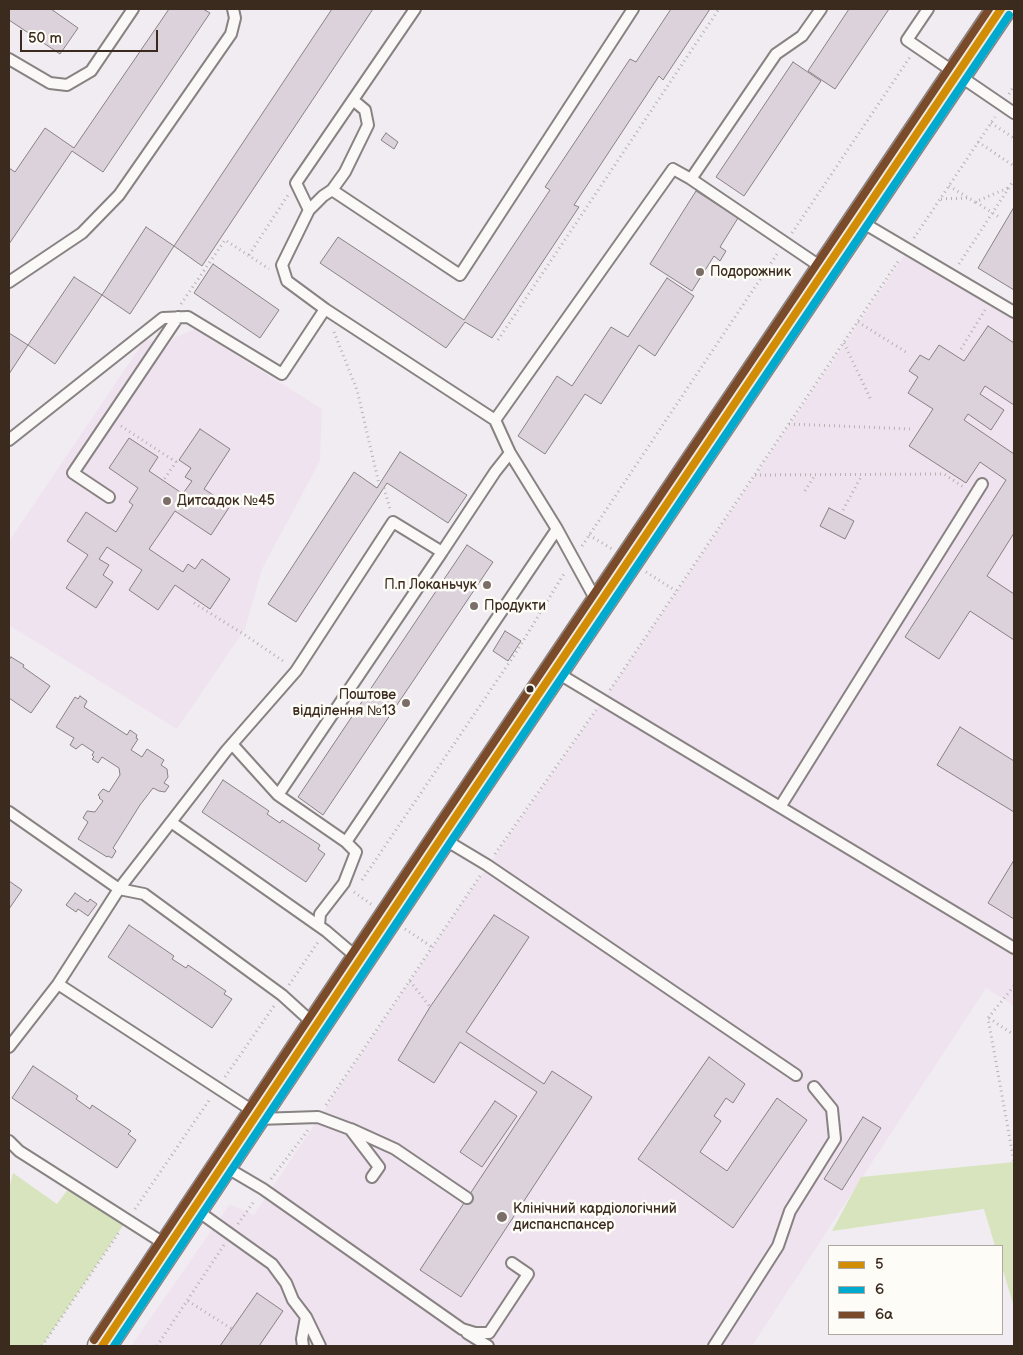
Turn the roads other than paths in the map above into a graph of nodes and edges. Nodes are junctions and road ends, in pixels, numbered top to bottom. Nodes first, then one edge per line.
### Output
1 (133, 9) edge
2 (233, 9) edge
3 (415, 9) edge
4 (633, 9) edge
5 (820, 9) edge
6 (928, 9) edge
7 (1000, 9) edge
8 (9, 59) edge
9 (957, 74) junction
10 (353, 100) junction
11 (1014, 113) edge
12 (691, 179) junction
13 (332, 190) junction
14 (310, 210) junction
15 (859, 221) junction
16 (826, 269) junction
17 (9, 282) edge
18 (325, 309) junction
19 (1014, 312) edge
20 (178, 317) junction
21 (495, 420) junction
22 (9, 440) edge
23 (510, 453) junction
24 (982, 484) dead end
25 (109, 497) dead end
26 (558, 528) junction
27 (442, 552) junction
28 (599, 605) junction
29 (555, 671) junction
30 (232, 744) junction
31 (278, 795) junction
32 (780, 807) junction
33 (9, 812) edge
34 (171, 822) junction
35 (442, 838) junction
36 (346, 842) junction
37 (119, 889) junction
38 (322, 928) junction
39 (1014, 948) edge
40 (360, 960) junction
41 (58, 984) junction
42 (316, 1025) junction
43 (9, 1047) edge
44 (796, 1076) dead end
45 (814, 1087) dead end
46 (255, 1116) junction
47 (350, 1129) junction
48 (9, 1141) edge
49 (223, 1165) junction
50 (372, 1177) dead end
51 (467, 1198) dead end
52 (194, 1208) junction
53 (169, 1246) junction
54 (512, 1263) dead end
55 (306, 1317) junction
56 (462, 1329) junction
57 (102, 1346) edge
58 (303, 1346) edge
59 (320, 1346) edge
60 (488, 1346) edge
61 (714, 1346) edge

1 - 8 lane
2 - 17 lane
3 - 10 lane
4 - 13 lane
5 - 12 lane
6 - 9 lane
7 - 9 main road
9 - 11 lane
9 - 15 main road
10 - 13 lane
10 - 14 lane
12 - 16 lane
12 - 21 lane
13 - 14 lane
14 - 18 lane
15 - 16 main road
15 - 19 lane
16 - 28 main road
18 - 20 lane
18 - 21 lane
20 - 22 lane
20 - 25 lane
21 - 23 lane
23 - 26 lane
23 - 27 lane
24 - 32 lane
26 - 28 lane
26 - 36 lane
27 - 30 lane
27 - 31 lane
28 - 29 main road
29 - 32 lane
29 - 35 main road
30 - 31 lane
30 - 34 lane
31 - 36 lane
32 - 39 lane
33 - 37 lane
34 - 37 lane
34 - 38 lane
35 - 40 main road
35 - 44 lane
36 - 38 lane
37 - 41 lane
37 - 42 lane
38 - 40 lane
40 - 42 main road
41 - 43 lane
41 - 46 lane
42 - 46 main road
45 - 61 lane
46 - 47 lane
46 - 49 main road
47 - 50 lane
47 - 51 lane
48 - 53 lane
49 - 52 main road
49 - 56 lane
52 - 53 main road
52 - 55 lane
53 - 57 main road
54 - 56 lane
55 - 58 lane
55 - 59 lane
56 - 60 lane

